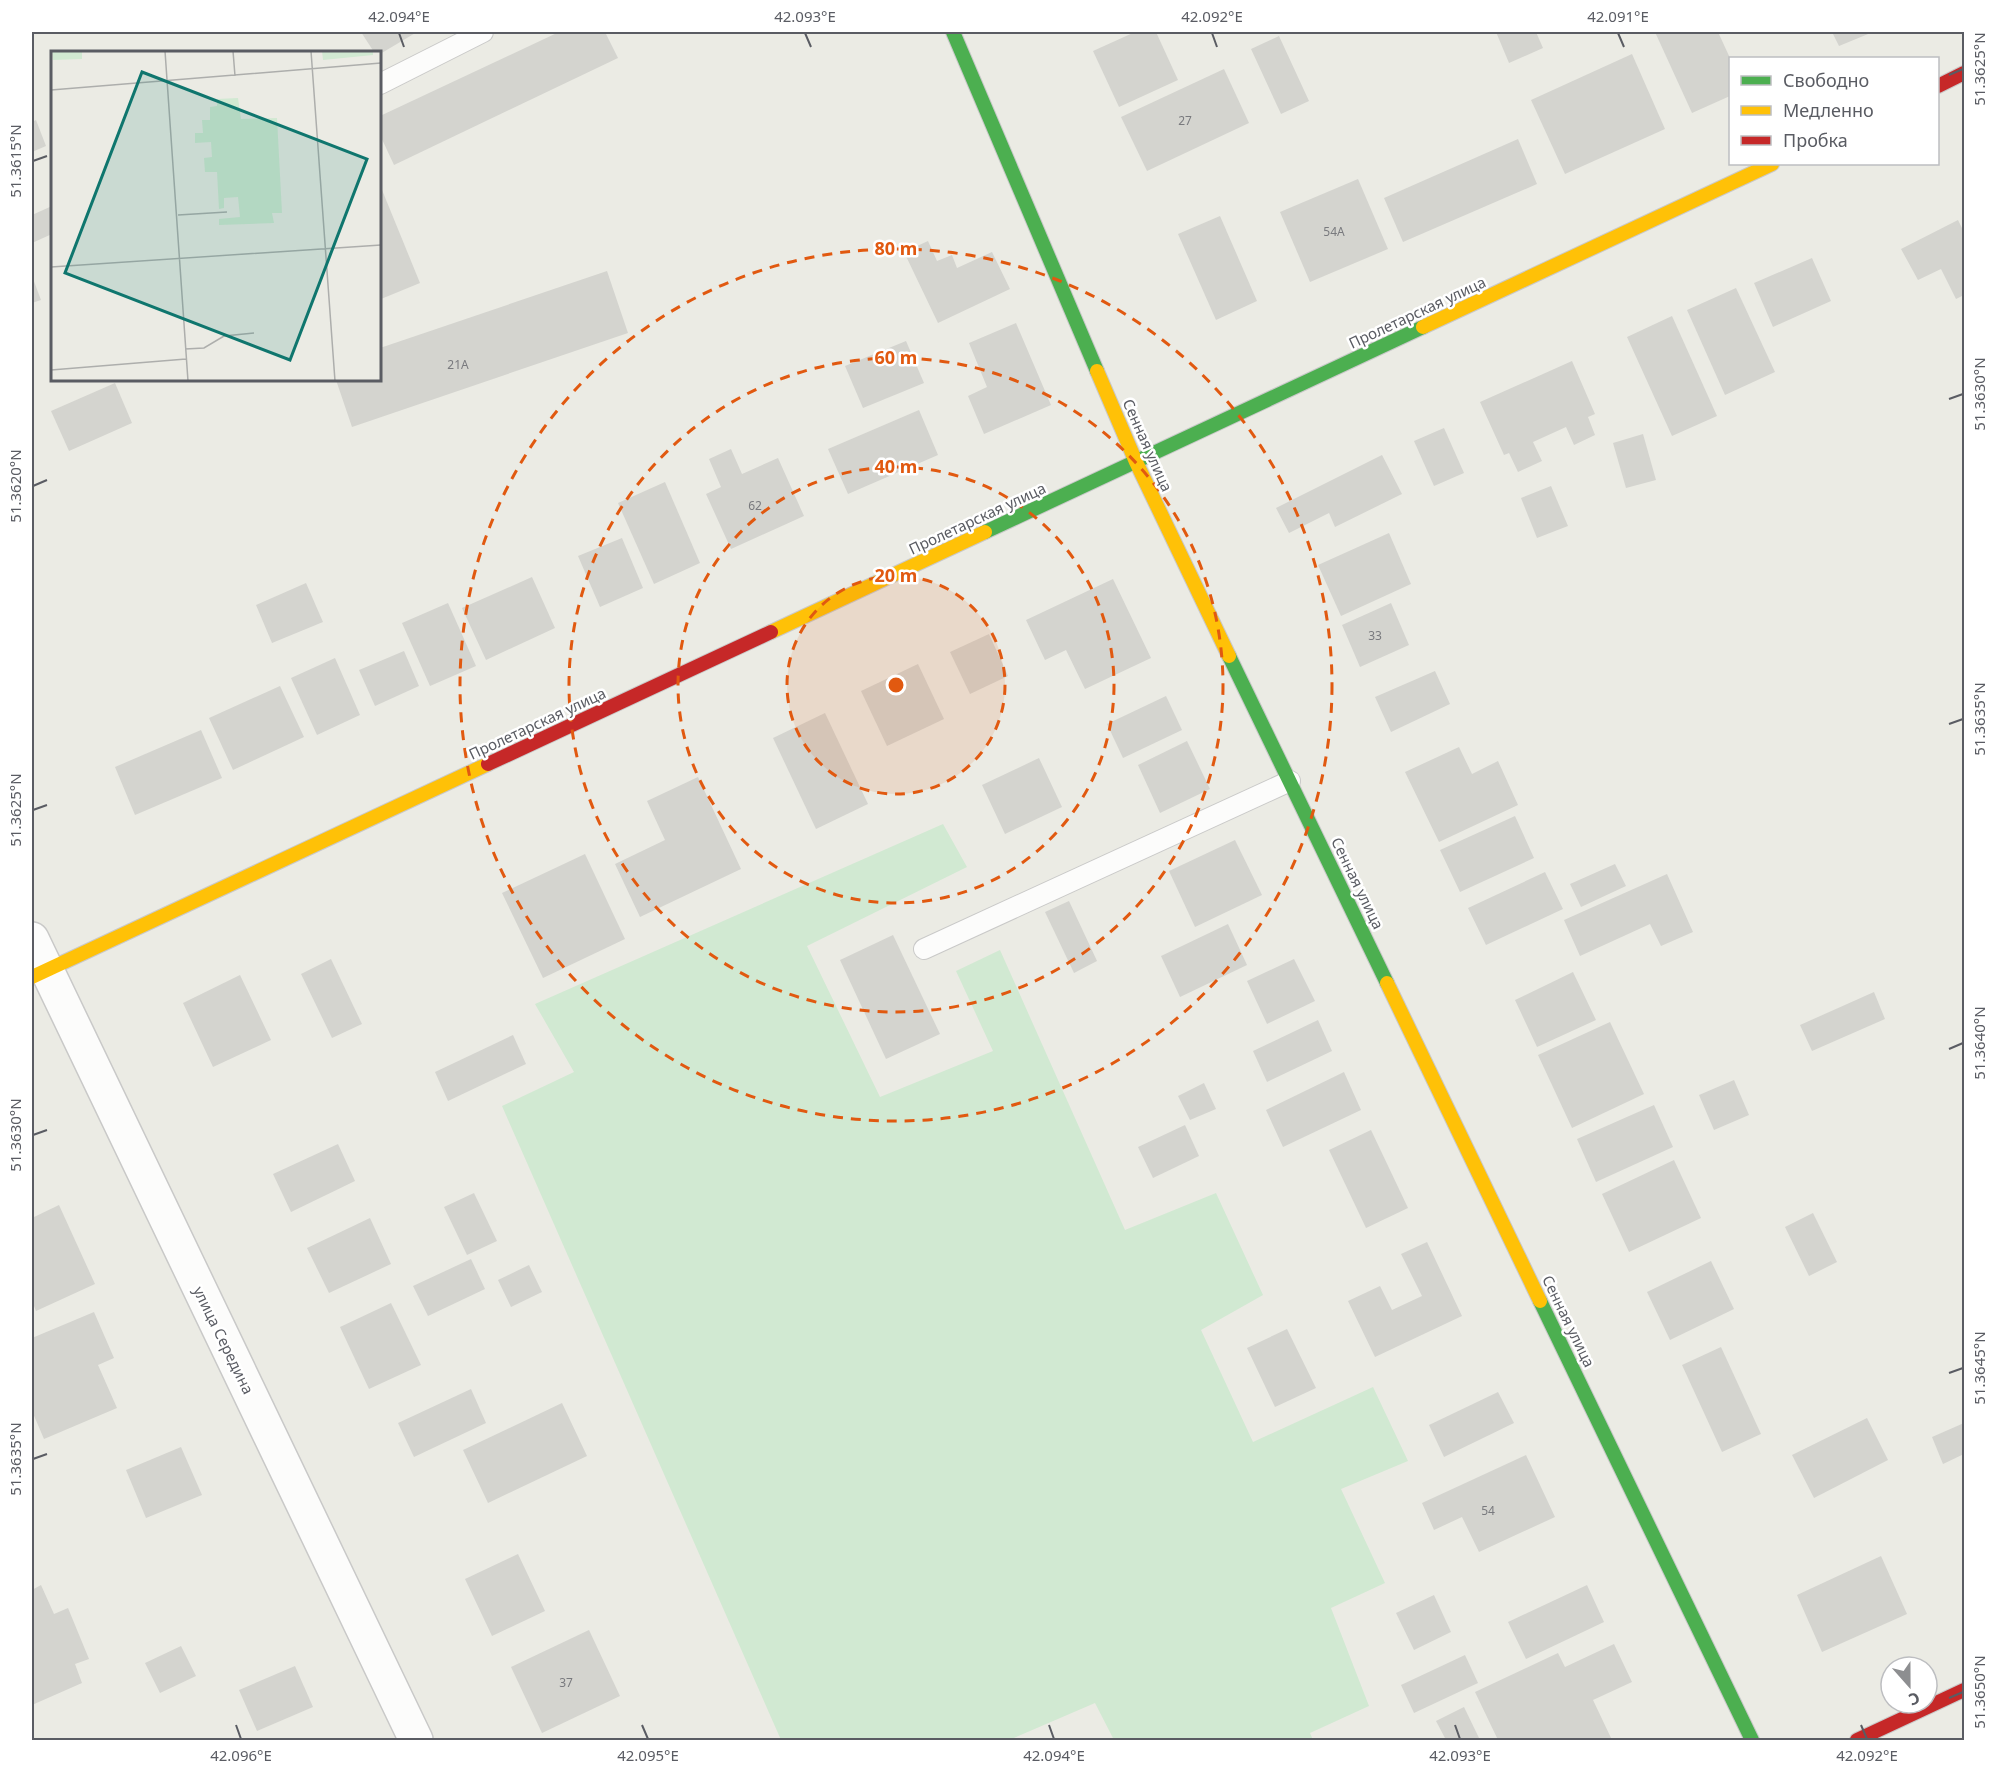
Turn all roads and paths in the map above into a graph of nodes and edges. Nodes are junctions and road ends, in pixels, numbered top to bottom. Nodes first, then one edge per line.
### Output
1 (483, 32) edge
2 (952, 32) edge
3 (1965, 73) edge
4 (381, 83) edge
5 (1939, 86) edge
6 (1770, 165) edge
7 (1136, 462) junction
8 (1290, 781) junction
9 (32, 939) edge
10 (924, 949) dead end
11 (39, 974) edge
12 (1965, 1690) edge
13 (416, 1740) edge
14 (1752, 1740) edge
15 (1857, 1740) edge

1 - 4 lane
2 - 7 street, Сенная улица
3 - 5 street
6 - 7 street, Пролетарская улица
7 - 8 street, Сенная улица
7 - 11 street, Пролетарская улица
8 - 10 lane
8 - 14 street, Сенная улица
9 - 11 street, улица Середина
11 - 13 street, улица Середина
12 - 15 street

